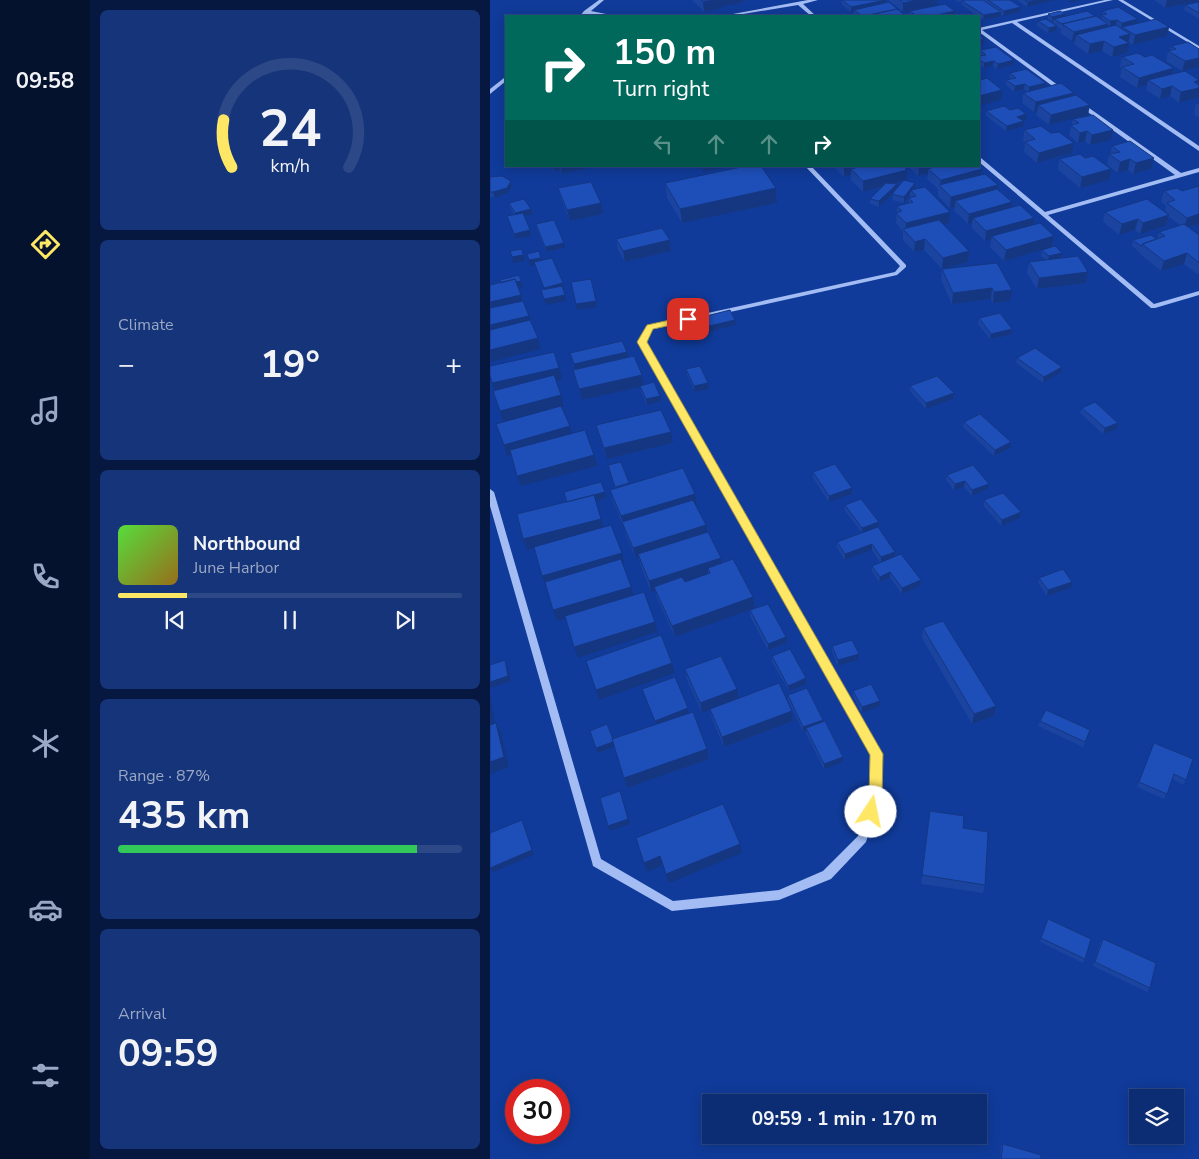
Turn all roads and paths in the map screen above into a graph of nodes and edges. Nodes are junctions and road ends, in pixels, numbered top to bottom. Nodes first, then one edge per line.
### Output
1 (602, 0) edge
2 (816, 0) edge
3 (1111, 0) edge
4 (1120, 0) edge
5 (799, 3) junction
6 (765, 4) dead end
7 (769, 9) junction
8 (584, 14) edge
9 (598, 15) edge
10 (730, 15) edge
11 (813, 15) edge
12 (1012, 21) junction
13 (980, 30) edge
14 (980, 31) edge
15 (1199, 48) edge
16 (505, 80) edge
17 (490, 92) edge
18 (1067, 94) edge
19 (1075, 100) edge
20 (1199, 149) edge
21 (980, 160) edge
22 (809, 167) edge
23 (1199, 170) edge
24 (1179, 176) junction
25 (1043, 214) junction
26 (1199, 293) edge
27 (490, 492) edge

1 - 8 street
2 - 5 street
3 - 12 street
4 - 15 street
5 - 7 street
5 - 11 street
6 - 7 street
7 - 10 street
8 - 9 street
12 - 13 street
12 - 20 street
14 - 18 street
16 - 17 street
19 - 24 street
21 - 25 street
22 - 27 street
23 - 24 street
24 - 25 street
25 - 26 street

